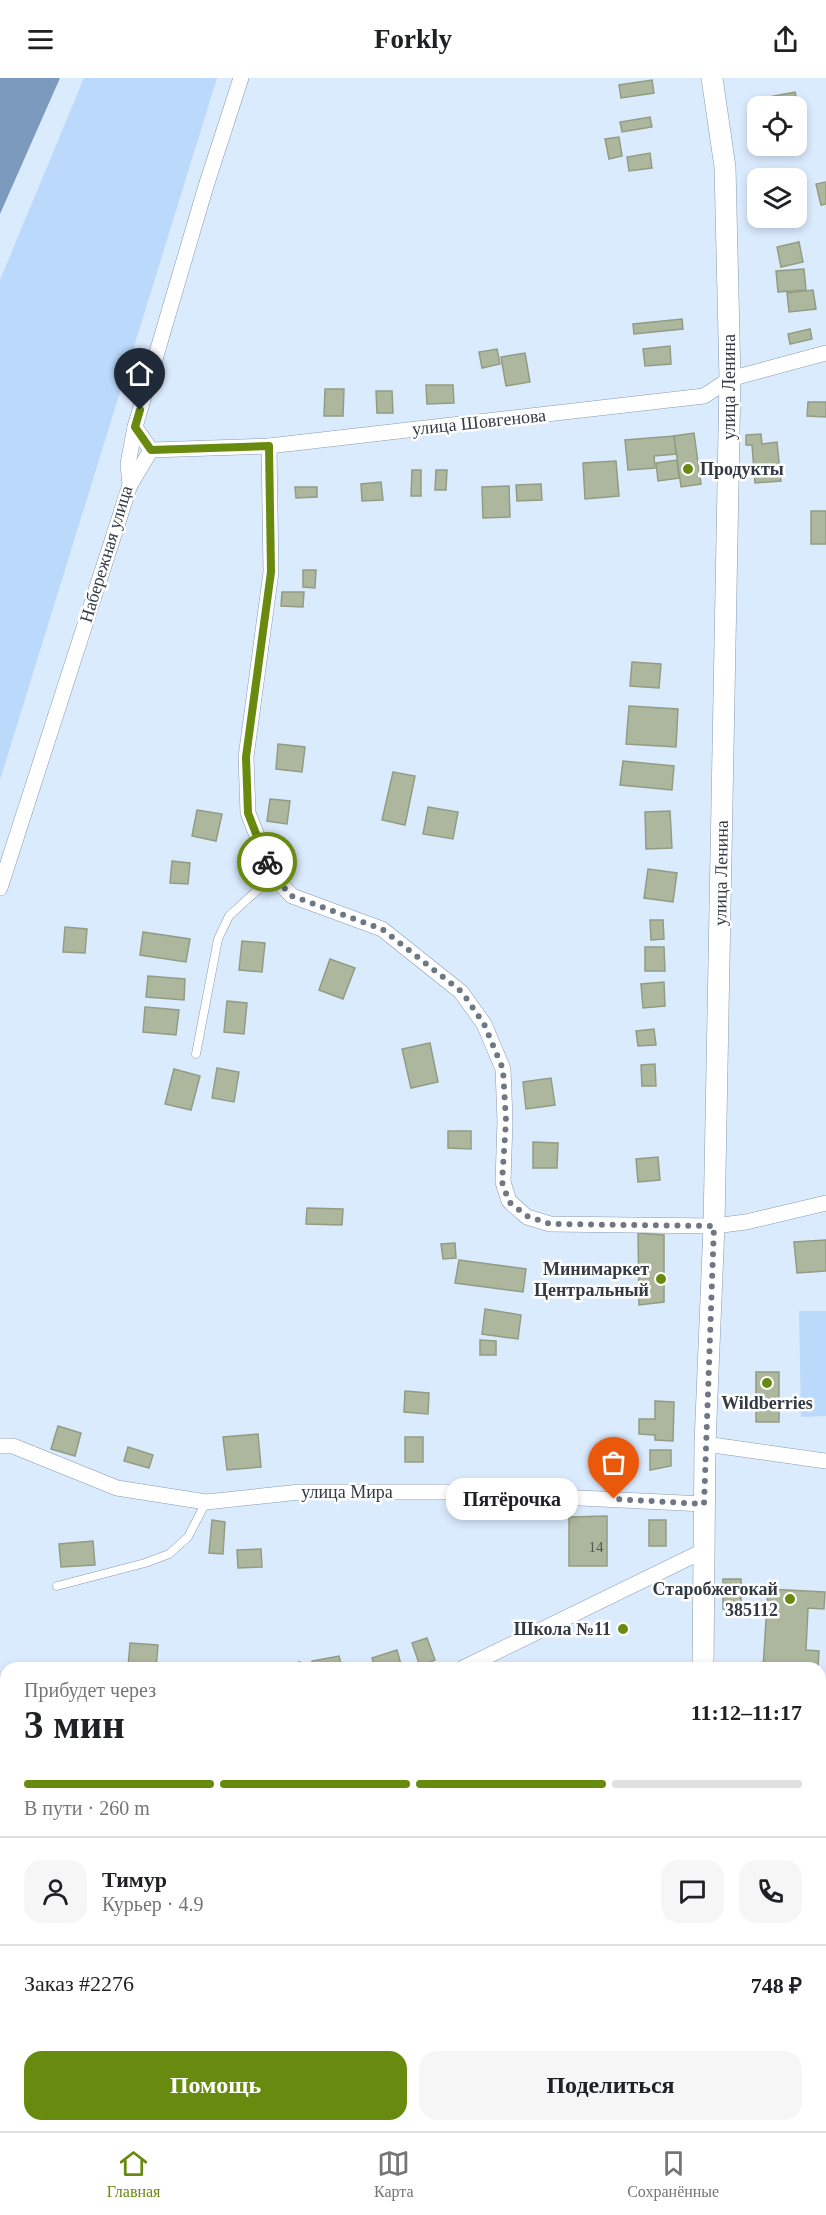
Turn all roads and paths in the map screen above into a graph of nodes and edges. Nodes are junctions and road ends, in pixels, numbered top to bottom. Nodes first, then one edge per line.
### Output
1 (241, 78) edge
2 (712, 78) edge
3 (826, 352) edge
4 (730, 379) junction
5 (135, 427) junction
6 (269, 446) junction
7 (151, 450) junction
8 (130, 485) junction
9 (273, 876) junction
10 (0, 888) edge
11 (196, 1054) dead end
12 (826, 1203) edge
13 (714, 1226) junction
14 (705, 1444) junction
15 (0, 1446) edge
16 (826, 1461) edge
17 (206, 1502) junction
18 (704, 1504) junction
19 (703, 1551) junction
20 (57, 1586) dead end
21 (475, 1662) edge
22 (703, 1662) edge

1 - 5 street, Набережная улица
2 - 4 street, улица Ленина
3 - 4 street, улица Шовгенова
4 - 6 street, улица Шовгенова
4 - 13 street, улица Ленина
5 - 7 street
5 - 8 street, Набережная улица
6 - 7 street, улица Шовгенова
6 - 9 street
7 - 8 street
8 - 10 street, Набережная улица
9 - 11 lane
9 - 13 street
12 - 13 street
13 - 14 street, улица Ленина
14 - 16 street
14 - 18 street, улица Ленина
15 - 17 street, улица Мира
17 - 18 street, улица Мира
17 - 20 lane
18 - 19 street, улица Ленина
19 - 21 street
19 - 22 street, улица Ленина

